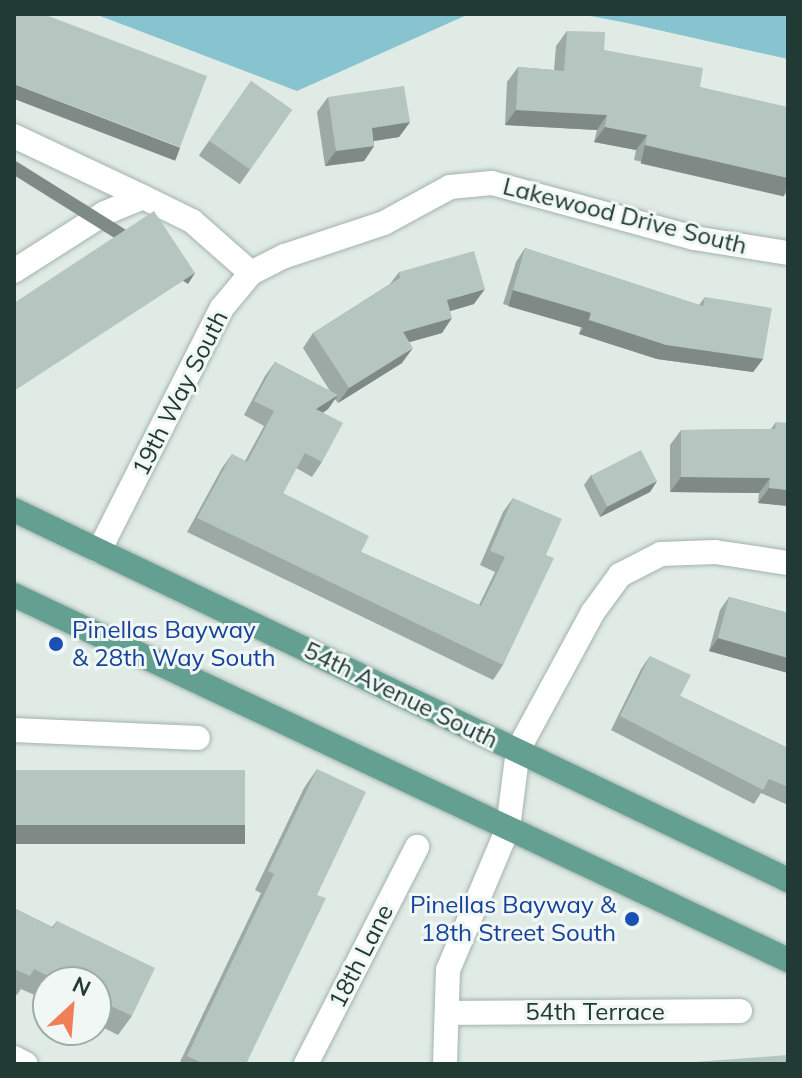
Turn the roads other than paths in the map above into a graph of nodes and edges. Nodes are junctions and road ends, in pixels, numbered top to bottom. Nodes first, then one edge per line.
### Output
1 (14, 136) edge
2 (143, 197) junction
3 (788, 253) edge
4 (285, 256) joint
5 (14, 271) edge
6 (251, 273) junction
7 (14, 510) edge
8 (99, 551) junction
9 (788, 563) edge
10 (14, 595) edge
11 (14, 730) edge
12 (198, 738) dead end
13 (518, 750) junction
14 (508, 828) junction
15 (417, 847) dead end
16 (788, 880) edge
17 (788, 960) edge
18 (740, 1011) dead end
19 (449, 1013) junction
20 (14, 1058) edge
21 (26, 1064) edge
22 (306, 1064) edge
23 (445, 1064) edge

1 - 2 street
2 - 5 street
2 - 6 street
3 - 4 street, Lakewood Drive South
4 - 6 street, 19th Way South
6 - 8 street, 19th Way South
7 - 8 main road, 54th Avenue South
8 - 13 main road, 54th Avenue South
9 - 13 street
10 - 14 main road
11 - 12 street
13 - 14 street
13 - 16 main road, 54th Avenue South
14 - 17 main road
14 - 19 street
15 - 22 street, 18th Lane
18 - 19 street, 54th Terrace
19 - 23 street
20 - 21 street

